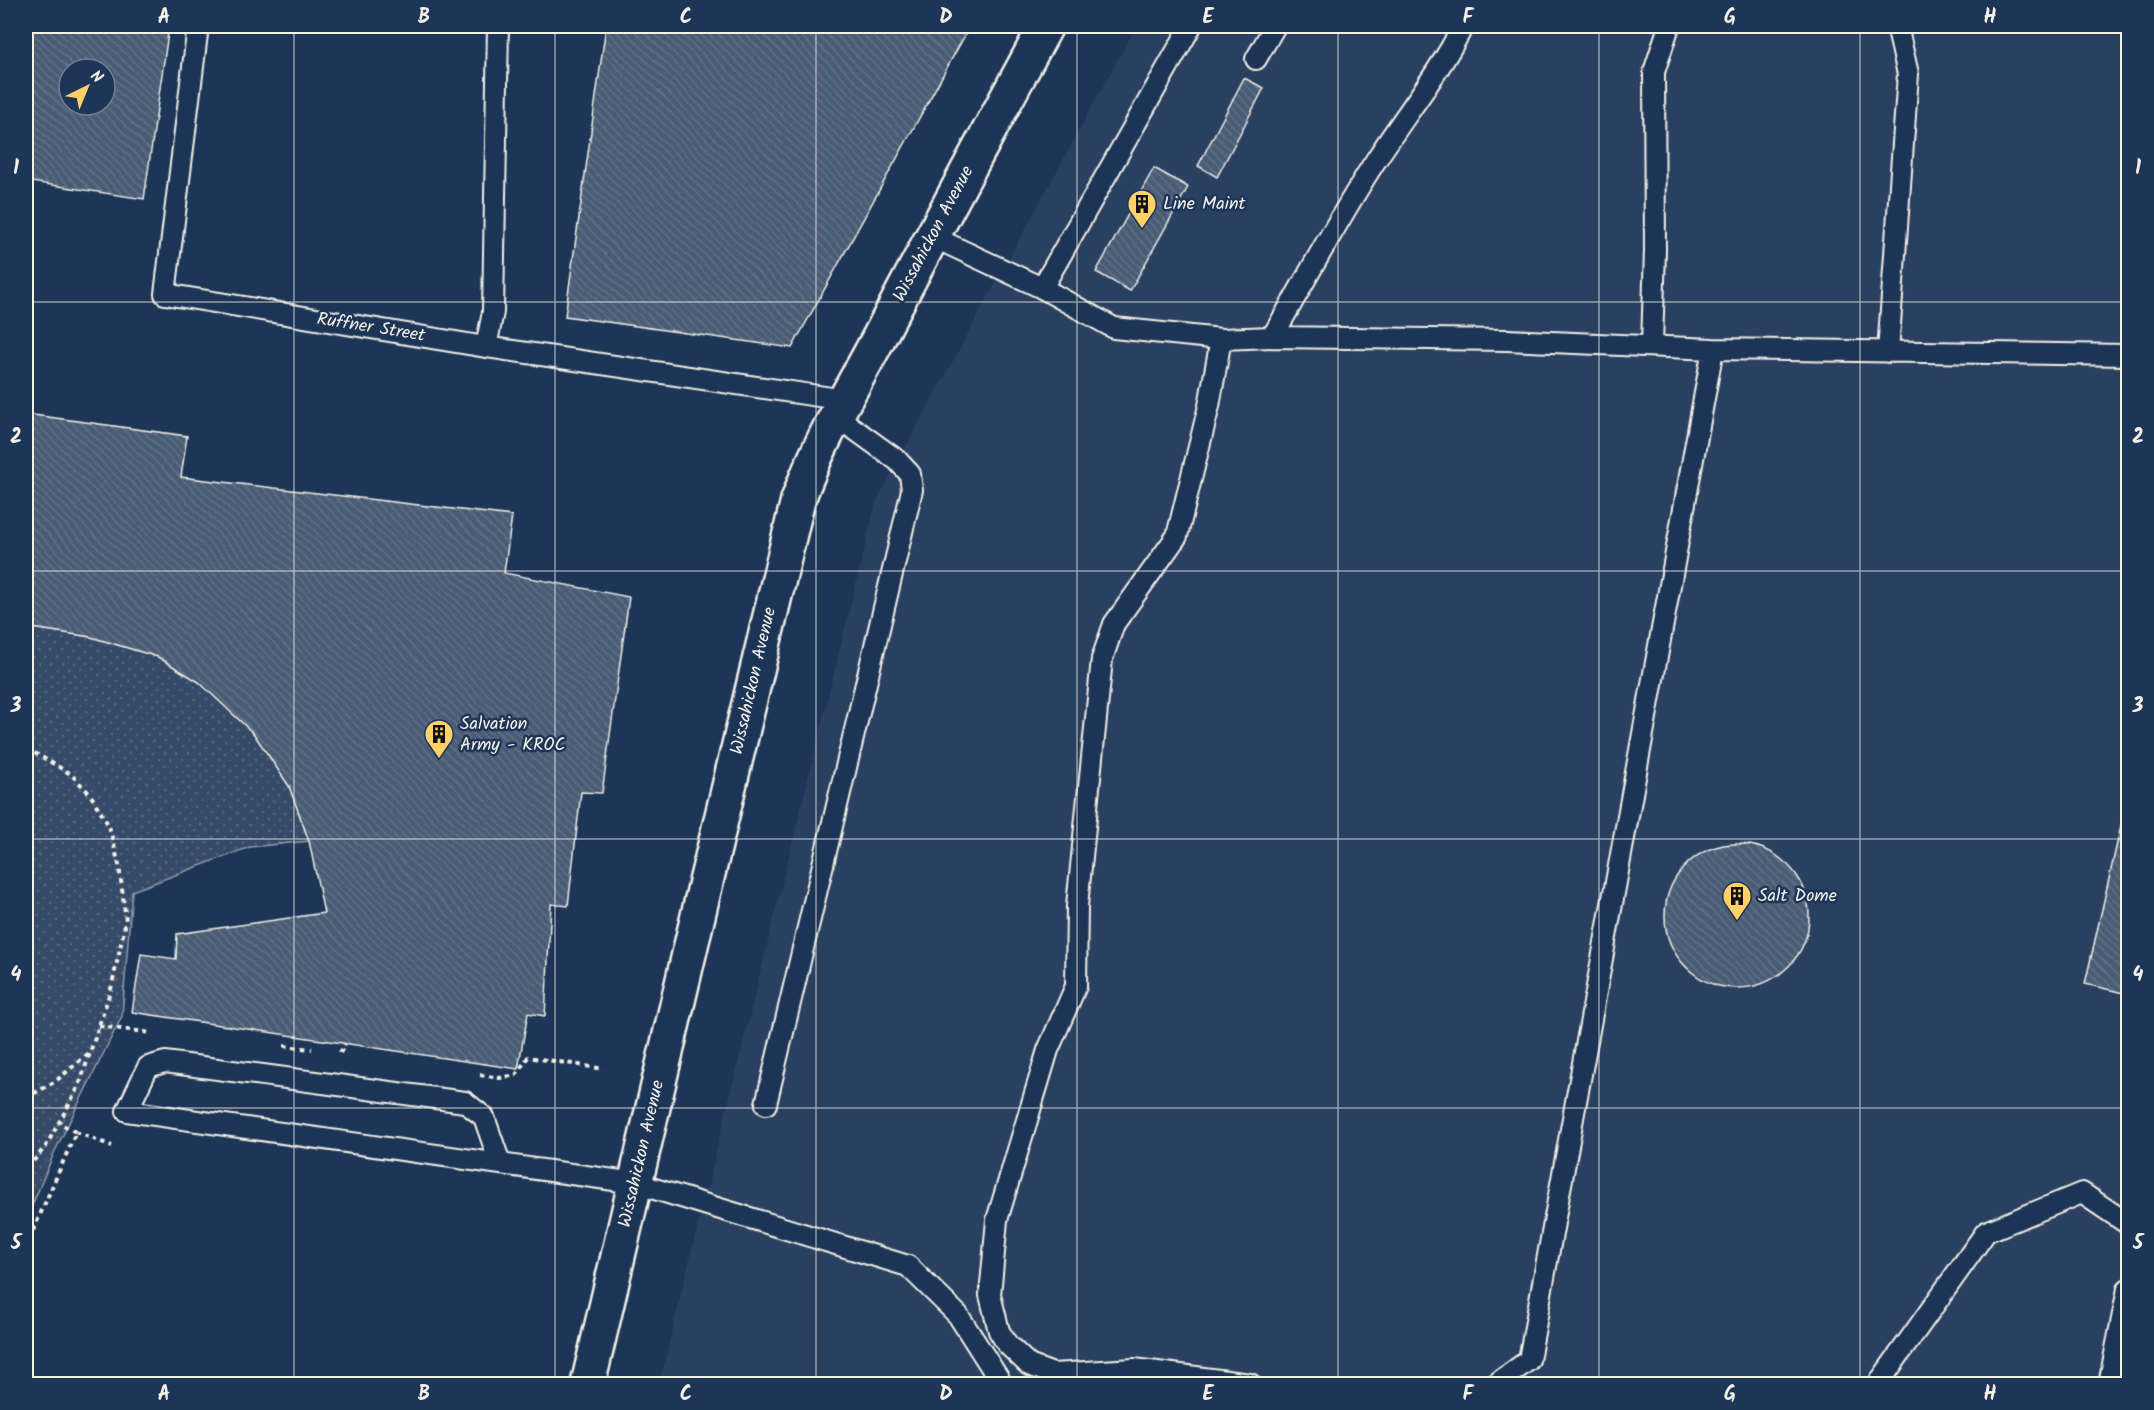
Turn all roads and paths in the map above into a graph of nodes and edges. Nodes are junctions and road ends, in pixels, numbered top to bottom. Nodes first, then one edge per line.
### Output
1 (198, 26) edge
2 (498, 26) edge
3 (1046, 26) edge
4 (1191, 26) edge
5 (1275, 26) edge
6 (1462, 26) edge
7 (1669, 26) edge
8 (1898, 26) edge
9 (1256, 59) dead end
10 (931, 236) junction
11 (1042, 288) junction
12 (1272, 338) junction
13 (1221, 339) junction
14 (1652, 345) junction
15 (486, 347) junction
16 (1713, 349) junction
17 (1888, 352) junction
18 (2128, 355) edge
19 (840, 408) junction
20 (26, 750) edge
21 (99, 1026) junction
22 (155, 1034) dead end
23 (345, 1044) dead end
24 (279, 1046) dead end
25 (320, 1050) dead end
26 (90, 1051) junction
27 (330, 1052) dead end
28 (340, 1053) junction
29 (350, 1055) dead end
30 (604, 1069) dead end
31 (478, 1075) dead end
32 (26, 1098) edge
33 (766, 1104) dead end
34 (59, 1123) junction
35 (76, 1132) junction
36 (112, 1146) dead end
37 (500, 1163) junction
38 (26, 1170) edge
39 (635, 1183) junction
40 (2128, 1224) edge
41 (26, 1247) edge
42 (2128, 1289) edge
43 (588, 1384) edge
44 (1002, 1384) edge
45 (1250, 1384) edge
46 (1496, 1384) edge
47 (1878, 1384) edge
48 (2109, 1384) edge

1 - 15 lane, Ruffner Street
2 - 15 lane
3 - 10 street, Wissahickon Avenue
4 - 11 lane
5 - 9 lane
6 - 12 lane
7 - 14 lane
8 - 17 lane
10 - 11 lane
10 - 19 street, Wissahickon Avenue
11 - 13 lane
12 - 13 lane
12 - 14 lane
13 - 45 lane
14 - 16 lane
15 - 19 lane, Ruffner Street
16 - 17 lane
16 - 46 lane
17 - 18 lane
19 - 33 lane
19 - 39 street, Wissahickon Avenue
20 - 21 path
21 - 22 path
21 - 26 path
23 - 28 path
24 - 25 path
26 - 32 path
26 - 34 path
27 - 28 path
28 - 29 path
30 - 31 path
34 - 35 path
34 - 38 path
35 - 36 path
35 - 41 path
37 - 37 lane
37 - 39 lane
39 - 43 street, Wissahickon Avenue
39 - 44 lane
40 - 47 lane
42 - 48 lane

